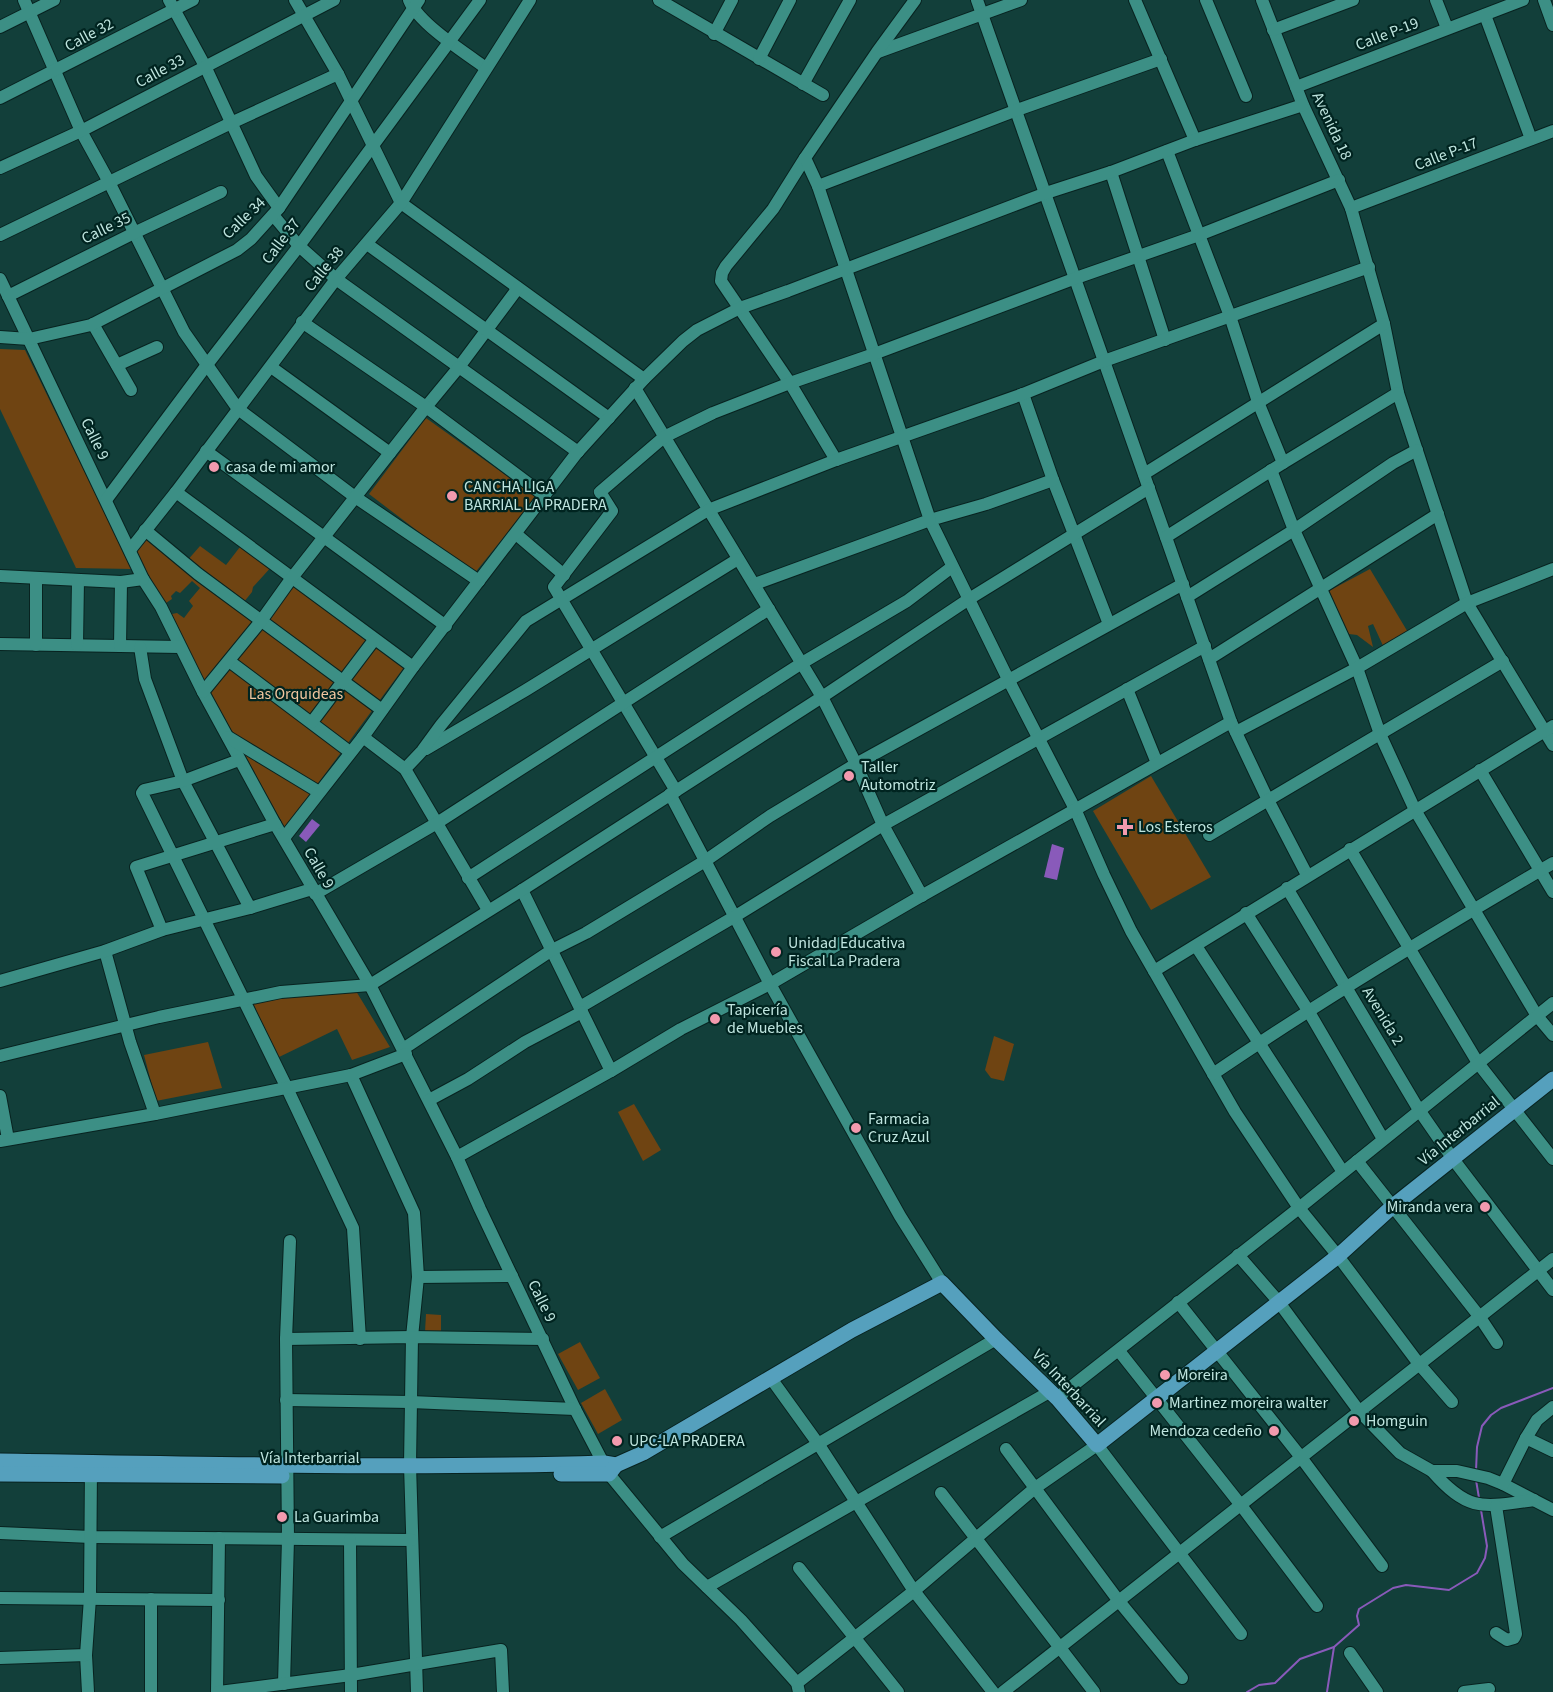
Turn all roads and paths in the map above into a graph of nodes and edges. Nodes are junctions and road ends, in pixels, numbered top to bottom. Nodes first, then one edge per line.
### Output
1 (24, 0) edge
2 (54, 0) edge
3 (193, 0) edge
4 (295, 0) edge
5 (334, 0) edge
6 (480, 0) edge
7 (530, 0) edge
8 (732, 0) edge
9 (790, 0) edge
10 (850, 0) edge
11 (915, 0) edge
12 (977, 0) edge
13 (1021, 0) edge
14 (1135, 0) edge
15 (1206, 0) edge
16 (1262, 0) edge
17 (1353, 0) edge
18 (1436, 0) edge
19 (1523, 0) edge
20 (1544, 0) edge
21 (667, 2) edge
22 (413, 3) edge
23 (172, 4) edge
24 (29, 12) junction
25 (982, 14) junction
26 (1485, 15) junction
27 (303, 16) junction
28 (1553, 25) edge
29 (0, 27) edge
30 (1447, 28) junction
31 (1273, 30) junction
32 (714, 34) junction
33 (449, 42) junction
34 (877, 52) junction
35 (759, 59) junction
36 (1161, 59) junction
37 (205, 66) junction
38 (486, 68) junction
39 (54, 72) junction
40 (338, 74) junction
41 (803, 84) junction
42 (1296, 87) junction
43 (824, 95) dead end
44 (1246, 96) dead end
45 (0, 98) edge
46 (350, 102) junction
47 (1303, 105) junction
48 (1017, 110) junction
49 (231, 123) junction
50 (81, 131) junction
51 (1553, 131) edge
52 (1195, 140) junction
53 (1531, 140) junction
54 (373, 146) junction
55 (1167, 151) junction
56 (805, 158) junction
57 (0, 168) edge
58 (1111, 172) junction
59 (1339, 180) junction
60 (109, 182) junction
61 (818, 186) junction
62 (220, 192) dead end
63 (1046, 194) junction
64 (401, 203) junction
65 (1351, 208) junction
66 (276, 212) junction
67 (134, 233) junction
68 (0, 235) edge
69 (1199, 236) junction
70 (367, 244) junction
71 (299, 246) junction
72 (1137, 256) junction
73 (1369, 267) junction
74 (845, 270) junction
75 (1076, 278) junction
76 (0, 279) edge
77 (336, 279) junction
78 (163, 288) junction
79 (518, 288) junction
80 (8, 296) junction
81 (740, 308) junction
82 (1230, 316) junction
83 (302, 322) junction
84 (93, 324) junction
85 (1384, 324) junction
86 (487, 330) junction
87 (0, 337) edge
88 (29, 339) junction
89 (1165, 340) junction
90 (156, 347) dead end
91 (874, 354) junction
92 (1104, 361) junction
93 (117, 365) junction
94 (206, 366) junction
95 (271, 367) junction
96 (459, 367) junction
97 (790, 383) junction
98 (639, 384) junction
99 (131, 390) dead end
100 (1398, 393) junction
101 (1023, 394) junction
102 (1258, 402) junction
103 (426, 407) junction
104 (238, 409) junction
105 (609, 418) junction
106 (663, 437) junction
107 (902, 438) junction
108 (1417, 450) junction
109 (206, 452) junction
110 (578, 452) junction
111 (390, 453) junction
112 (836, 460) junction
113 (1283, 463) junction
114 (1271, 470) junction
115 (1144, 474) junction
116 (1053, 480) junction
117 (1149, 488) junction
118 (176, 492) junction
119 (545, 496) junction
120 (356, 497) junction
121 (106, 500) junction
122 (708, 510) junction
123 (1438, 514) junction
124 (930, 520) junction
125 (145, 530) junction
126 (1294, 530) junction
127 (516, 534) junction
128 (1075, 534) junction
129 (1166, 537) junction
130 (324, 538) junction
131 (130, 550) junction
132 (738, 559) junction
133 (952, 567) junction
134 (1553, 569) edge
135 (564, 575) junction
136 (0, 576) edge
137 (36, 578) junction
138 (143, 579) junction
139 (291, 579) junction
140 (78, 580) junction
141 (479, 581) junction
142 (121, 582) junction
143 (755, 584) junction
144 (1183, 584) junction
145 (1320, 588) junction
146 (1187, 597) junction
147 (561, 599) junction
148 (969, 600) junction
149 (1467, 603) junction
150 (769, 609) junction
151 (261, 621) junction
152 (1109, 624) junction
153 (446, 626) junction
154 (374, 640) junction
155 (0, 644) edge
156 (36, 645) junction
157 (77, 645) junction
158 (120, 646) junction
159 (140, 646) junction
160 (180, 647) junction
161 (592, 649) junction
162 (1207, 652) junction
163 (229, 661) junction
164 (1503, 661) junction
165 (802, 663) junction
166 (413, 667) junction
167 (1357, 669) junction
168 (343, 681) junction
169 (1009, 681) junction
170 (1127, 689) junction
171 (203, 692) junction
172 (822, 697) junction
173 (624, 703) junction
174 (382, 710) junction
175 (312, 722) junction
176 (1234, 727) junction
177 (1549, 728) edge
178 (1380, 734) junction
179 (227, 737) junction
180 (363, 737) junction
181 (1039, 738) junction
182 (1553, 745) edge
183 (422, 751) junction
184 (350, 752) junction
185 (656, 758) junction
186 (239, 760) junction
187 (1156, 763) junction
188 (856, 764) junction
189 (405, 769) junction
190 (1480, 770) junction
191 (183, 781) junction
192 (320, 792) junction
193 (673, 793) junction
194 (1268, 800) junction
195 (1075, 808) junction
196 (1415, 810) junction
197 (436, 823) junction
198 (275, 824) junction
199 (883, 825) junction
200 (1209, 835) dead end
201 (284, 838) junction
202 (217, 842) junction
203 (1350, 849) junction
204 (172, 855) junction
205 (705, 861) junction
206 (1553, 863) edge
207 (1540, 870) junction
208 (1307, 875) junction
209 (468, 878) junction
210 (1287, 888) junction
211 (522, 890) junction
212 (1553, 891) edge
213 (314, 892) junction
214 (922, 896) junction
215 (250, 908) junction
216 (488, 910) junction
217 (1474, 910) junction
218 (1246, 913) junction
219 (734, 917) junction
220 (204, 920) junction
221 (162, 930) junction
222 (1196, 946) junction
223 (1409, 949) junction
224 (552, 950) junction
225 (105, 951) junction
226 (1154, 971) junction
227 (0, 981) edge
228 (770, 984) junction
229 (370, 985) junction
230 (1347, 988) junction
231 (244, 1000) junction
232 (1553, 1004) edge
233 (581, 1009) junction
234 (1309, 1012) junction
235 (1537, 1016) junction
236 (126, 1025) junction
237 (1553, 1035) edge
238 (1259, 1043) junction
239 (405, 1052) junction
240 (0, 1056) edge
241 (1478, 1063) junction
242 (611, 1071) junction
243 (1213, 1074) junction
244 (351, 1075) junction
245 (1553, 1079) edge
246 (286, 1086) junction
247 (0, 1096) edge
248 (429, 1100) junction
249 (1514, 1109) junction
250 (1419, 1110) junction
251 (155, 1114) junction
252 (1383, 1139) junction
253 (4, 1140) edge
254 (457, 1157) junction
255 (1453, 1158) junction
256 (1553, 1159) edge
257 (1357, 1161) junction
258 (1343, 1172) junction
259 (1393, 1206) junction
260 (1299, 1208) junction
261 (291, 1241) dead end
262 (1238, 1255) junction
263 (1338, 1256) junction
264 (1553, 1259) edge
265 (1538, 1270) junction
266 (512, 1276) junction
267 (418, 1277) junction
268 (942, 1282) junction
269 (1553, 1290) edge
270 (1278, 1301) junction
271 (1178, 1302) junction
272 (1479, 1317) junction
273 (412, 1337) junction
274 (286, 1339) junction
275 (360, 1339) junction
276 (543, 1339) junction
277 (996, 1339) junction
278 (1497, 1343) dead end
279 (1215, 1350) junction
280 (1119, 1351) junction
281 (1419, 1364) junction
282 (770, 1377) junction
283 (1054, 1394) junction
284 (1157, 1398) junction
285 (286, 1400) junction
286 (411, 1402) junction
287 (1452, 1402) dead end
288 (1553, 1407) edge
289 (575, 1409) junction
290 (1359, 1411) junction
291 (1526, 1438) junction
292 (819, 1445) junction
293 (1097, 1445) junction
294 (1006, 1449) dead end
295 (1553, 1451) edge
296 (1300, 1456) junction
297 (0, 1461) edge
298 (610, 1467) junction
299 (91, 1469) junction
300 (286, 1470) junction
301 (410, 1470) junction
302 (1432, 1471) junction
303 (0, 1474) edge
304 (1503, 1484) junction
305 (1035, 1488) junction
306 (941, 1493) dead end
307 (1535, 1500) junction
308 (855, 1503) junction
309 (1240, 1504) junction
310 (1490, 1506) junction
311 (1553, 1510) edge
312 (0, 1533) edge
313 (91, 1537) junction
314 (660, 1537) junction
315 (976, 1537) junction
316 (219, 1538) junction
317 (288, 1539) junction
318 (350, 1540) junction
319 (412, 1540) junction
320 (1180, 1551) junction
321 (1382, 1566) dead end
322 (799, 1568) dead end
323 (707, 1587) junction
324 (914, 1592) junction
325 (0, 1598) edge
326 (90, 1598) junction
327 (151, 1599) junction
328 (219, 1600) junction
329 (1118, 1600) junction
330 (1317, 1606) dead end
331 (1496, 1633) dead end
332 (1241, 1634) dead end
333 (854, 1637) junction
334 (1060, 1646) junction
335 (1350, 1653) dead end
336 (86, 1655) junction
337 (0, 1658) edge
338 (415, 1664) junction
339 (351, 1675) junction
340 (1182, 1678) dead end
341 (284, 1684) junction
342 (798, 1687) edge
343 (1489, 1689) dead end
344 (88, 1692) edge
345 (151, 1692) edge
346 (218, 1692) edge
347 (351, 1692) edge
348 (417, 1692) edge
349 (503, 1692) edge
350 (898, 1692) edge
351 (993, 1692) edge
352 (1003, 1692) edge
353 (1094, 1692) edge
354 (1377, 1692) edge
355 (1464, 1692) edge

1 - 24 street
2 - 24 street
3 - 23 street, Calle 32
4 - 27 street
5 - 27 street, Calle 33
6 - 33 street, Calle 37
7 - 38 street, Calle 38
8 - 32 street
9 - 35 street
10 - 41 street
11 - 34 street
12 - 25 street
13 - 25 street
14 - 36 street
15 - 44 street
16 - 31 street, Avenida 18
17 - 31 street
18 - 30 street
19 - 26 street, Calle P-19
20 - 28 street
21 - 32 street
22 - 33 street
22 - 46 street, Calle 34
23 - 37 street
23 - 39 street, Calle 32
24 - 29 street
24 - 39 street
25 - 34 street
25 - 48 street
26 - 30 street, Calle P-19
26 - 53 street
27 - 37 street, Calle 33
27 - 40 street
30 - 42 street, Calle P-19
31 - 42 street, Avenida 18
32 - 35 street
33 - 38 street
33 - 54 street, Calle 37
34 - 56 street
35 - 41 street
36 - 48 street
36 - 52 street
37 - 49 street
37 - 50 street, Calle 33
38 - 64 street, Calle 38
39 - 45 street, Calle 32
39 - 50 street
40 - 46 street
40 - 49 street
41 - 43 street
42 - 47 street, Avenida 18
46 - 54 street
46 - 66 street, Calle 34
47 - 52 street
47 - 59 street, Avenida 18
48 - 61 street
48 - 63 street
49 - 60 street
49 - 66 street
50 - 57 street, Calle 33
50 - 60 street
51 - 53 street, Calle P-17
52 - 55 street
53 - 65 street, Calle P-17
54 - 64 street
54 - 71 street, Calle 37
55 - 58 street
55 - 69 street
56 - 61 street
56 - 81 street
58 - 63 street
58 - 72 street
59 - 65 street, Avenida 18
59 - 69 street
60 - 67 street
60 - 68 street
61 - 74 street
62 - 67 street, Calle 35
63 - 74 street
63 - 75 street
64 - 70 street, Calle 38
64 - 79 street
65 - 73 street, Avenida 18
66 - 71 street
66 - 78 street, Calle 34
67 - 78 street
67 - 80 street, Calle 35
69 - 72 street
69 - 82 street
70 - 77 street, Calle 38
70 - 86 street
71 - 77 street
71 - 94 street, Calle 37
72 - 75 street
72 - 89 street
73 - 82 street
73 - 85 street, Avenida 18
74 - 81 street
74 - 91 street
75 - 91 street
75 - 92 street
76 - 80 street, Calle 9
77 - 83 street, Calle 38
77 - 96 street
78 - 84 street, Calle 34
78 - 94 street
79 - 86 street
79 - 98 street
80 - 88 street, Calle 9
81 - 97 street
81 - 98 street
82 - 89 street
82 - 102 street
83 - 95 street, Calle 38
83 - 103 street
84 - 88 street, Calle 34
84 - 93 street
85 - 100 street, Avenida 18
85 - 102 street
86 - 96 street
86 - 105 street
87 - 88 street, Calle 34
88 - 121 street, Calle 9
89 - 92 street
90 - 93 street
91 - 97 street
91 - 107 street
92 - 101 street
92 - 115 street
93 - 99 street
94 - 104 street
94 - 121 street, Calle 37
95 - 104 street, Calle 38
95 - 111 street
96 - 103 street
96 - 110 street
97 - 106 street
97 - 112 street
98 - 105 street
98 - 106 street
100 - 108 street, Avenida 18
100 - 113 street
101 - 107 street
101 - 116 street
102 - 113 street
102 - 115 street
103 - 111 street
103 - 119 street
104 - 109 street, Calle 38
104 - 120 street
105 - 110 street
106 - 122 street
106 - 135 street
107 - 112 street
107 - 124 street
108 - 123 street, Avenida 18
108 - 126 street
109 - 118 street, Calle 38
109 - 130 street
110 - 119 street
111 - 120 street
112 - 122 street
113 - 114 street
114 - 126 street
114 - 129 street
115 - 117 street
116 - 124 street
116 - 128 street
117 - 128 street
117 - 129 street
118 - 125 street, Calle 38
118 - 139 street
119 - 127 street
120 - 130 street
120 - 141 street
121 - 131 street, Calle 9
122 - 132 street
122 - 147 street
123 - 145 street
123 - 149 street, Avenida 18
124 - 133 street
124 - 143 street
125 - 131 street, Calle 38
125 - 151 street
126 - 145 street
126 - 146 street
127 - 135 street
127 - 141 street
128 - 148 street
128 - 152 street
129 - 144 street
130 - 139 street
130 - 153 street
131 - 138 street, Calle 9
132 - 143 street
132 - 161 street
133 - 148 street
133 - 165 street
134 - 149 street
135 - 147 street
136 - 137 street
137 - 140 street
137 - 156 street
138 - 142 street
138 - 160 street, Calle 9
139 - 151 street
139 - 154 street
140 - 142 street
140 - 157 street
141 - 153 street
142 - 158 street
143 - 150 street
144 - 146 street
144 - 152 street
145 - 162 street
145 - 167 street
146 - 162 street
147 - 161 street
147 - 183 street
148 - 169 street
148 - 172 street
149 - 164 street, Avenida 18
149 - 167 street
150 - 165 street
150 - 173 street
151 - 163 street
151 - 168 street
152 - 169 street
153 - 166 street
154 - 166 street
154 - 168 street
155 - 156 street
156 - 157 street
157 - 158 street
158 - 159 street
159 - 160 street
159 - 191 street
160 - 171 street, Calle 9
161 - 173 street
161 - 183 street
162 - 170 street
162 - 176 street
163 - 171 street
163 - 175 street
164 - 177 street, Avenida 18
164 - 178 street
165 - 172 street
165 - 185 street
166 - 174 street
167 - 176 street
167 - 178 street
168 - 174 street
168 - 175 street
169 - 181 street
169 - 188 street
170 - 181 street
170 - 187 street
171 - 179 street, Calle 9
172 - 188 street
172 - 193 street
173 - 185 street
173 - 197 street
174 - 180 street
175 - 184 street
176 - 187 street
176 - 194 street
177 - 182 street, Avenida 18
177 - 190 street
178 - 194 street
178 - 196 street
179 - 186 street, Calle 9
179 - 192 street
180 - 184 street
180 - 189 street
181 - 195 street
181 - 199 street
183 - 189 street
184 - 192 street
185 - 193 street
185 - 209 street
186 - 191 street
186 - 198 street, Calle 9
187 - 195 street
188 - 199 street
188 - 205 street
189 - 197 street
190 - 196 street
190 - 207 street
191 - 202 street
191 - 204 street
192 - 201 street
193 - 205 street
193 - 211 street
194 - 200 street
194 - 208 street
195 - 214 street
195 - 226 street
196 - 203 street
196 - 217 street
197 - 209 street
197 - 213 street
198 - 201 street, Calle 9
198 - 202 street
199 - 214 street
199 - 219 street
201 - 213 street, Calle 9
202 - 204 street
202 - 215 street
203 - 208 street
203 - 223 street
204 - 220 street
204 - 221 street
205 - 219 street
205 - 224 street
206 - 207 street
207 - 212 street
207 - 217 street
208 - 210 street
209 - 216 street
210 - 218 street
210 - 230 street, Avenida 2
211 - 216 street
211 - 224 street
213 - 215 street
213 - 229 street, Calle 9
214 - 228 street
215 - 220 street
216 - 229 street
217 - 223 street
217 - 235 street
218 - 222 street
218 - 234 street
219 - 228 street
219 - 233 street
220 - 221 street
220 - 231 street
221 - 225 street
222 - 226 street
222 - 238 street
223 - 230 street
223 - 241 street
224 - 233 street
224 - 239 street
225 - 227 street
225 - 236 street
226 - 243 street
228 - 242 street
228 - 268 street
229 - 231 street
229 - 239 street, Calle 9
230 - 234 street
230 - 250 street, Avenida 2
231 - 236 street
231 - 246 street
232 - 235 street
233 - 242 street
233 - 248 street
234 - 238 street
234 - 252 street
235 - 237 street
235 - 241 street
236 - 240 street
236 - 251 street
238 - 243 street
238 - 258 street
239 - 244 street
239 - 248 street, Calle 9
241 - 249 street
241 - 250 street
242 - 254 street
243 - 260 street
244 - 246 street
244 - 267 street
245 - 249 main road, Vía Interbarrial
246 - 251 street
246 - 275 street
247 - 253 street
248 - 254 street, Calle 9
249 - 255 main road, Vía Interbarrial
249 - 256 street
250 - 252 street
250 - 255 street, Avenida 2
251 - 253 street
252 - 257 street
254 - 266 street, Calle 9
255 - 259 main road, Vía Interbarrial
255 - 265 street, Avenida 2
257 - 258 street
257 - 259 street
258 - 260 street
259 - 263 main road, Vía Interbarrial
259 - 272 street
260 - 262 street
260 - 263 street
261 - 274 street
262 - 270 street
262 - 271 street
263 - 270 main road, Vía Interbarrial
263 - 281 street
264 - 265 street
265 - 269 street, Avenida 2
265 - 272 street
266 - 267 street
266 - 276 street, Calle 9
267 - 273 street
268 - 277 main road, Vía Interbarrial
268 - 282 main road, Vía Interbarrial
270 - 279 main road, Vía Interbarrial
270 - 290 street
271 - 279 street
271 - 280 street
272 - 278 street
272 - 281 street
273 - 275 street
273 - 276 street
273 - 286 street
274 - 275 street
274 - 285 street
276 - 289 street, Calle 9
277 - 283 main road, Vía Interbarrial
277 - 292 street
279 - 284 main road, Vía Interbarrial
279 - 296 street
280 - 283 street
280 - 284 street
281 - 287 street
281 - 290 street
282 - 292 street
282 - 298 main road, Vía Interbarrial
283 - 293 main road, Vía Interbarrial
283 - 308 street
284 - 293 main road, Vía Interbarrial
284 - 309 street
285 - 286 street
285 - 300 street
286 - 289 street
286 - 301 street
288 - 291 street
289 - 298 street, Calle 9
290 - 296 street
290 - 302 street
291 - 295 street
291 - 304 street
292 - 308 street
292 - 314 street
293 - 305 street
293 - 320 street
294 - 305 street
296 - 309 street
296 - 321 street
297 - 299 main road, Vía Interbarrial
298 - 301 main road, Vía Interbarrial
298 - 314 street, Calle 9
299 - 300 main road, Vía Interbarrial
299 - 303 main road, Vía Interbarrial
299 - 313 street
300 - 301 main road, Vía Interbarrial
300 - 317 street
301 - 319 street
302 - 304 street
302 - 310 street
304 - 307 street
305 - 315 street
305 - 329 street
306 - 315 street
307 - 310 street
307 - 311 street
308 - 323 street
308 - 324 street
309 - 320 street
309 - 330 street
310 - 331 street
312 - 313 street
313 - 316 street
313 - 326 street
314 - 323 street, Calle 9
315 - 324 street
315 - 334 street
316 - 317 street
316 - 328 street
317 - 318 street
317 - 341 street
318 - 319 street
318 - 339 street
319 - 338 street
320 - 329 street
320 - 332 street
322 - 333 street
323 - 342 street, Calle 9
324 - 333 street
324 - 351 street
325 - 326 street
326 - 327 street
326 - 336 street
327 - 328 street
327 - 345 street
328 - 346 street
329 - 334 street
329 - 340 street
333 - 342 street
333 - 350 street
334 - 352 street
334 - 353 street
335 - 354 street
336 - 337 street
336 - 344 street
338 - 339 street
338 - 348 street
338 - 349 street
339 - 341 street
339 - 347 street
341 - 346 street
343 - 355 street

